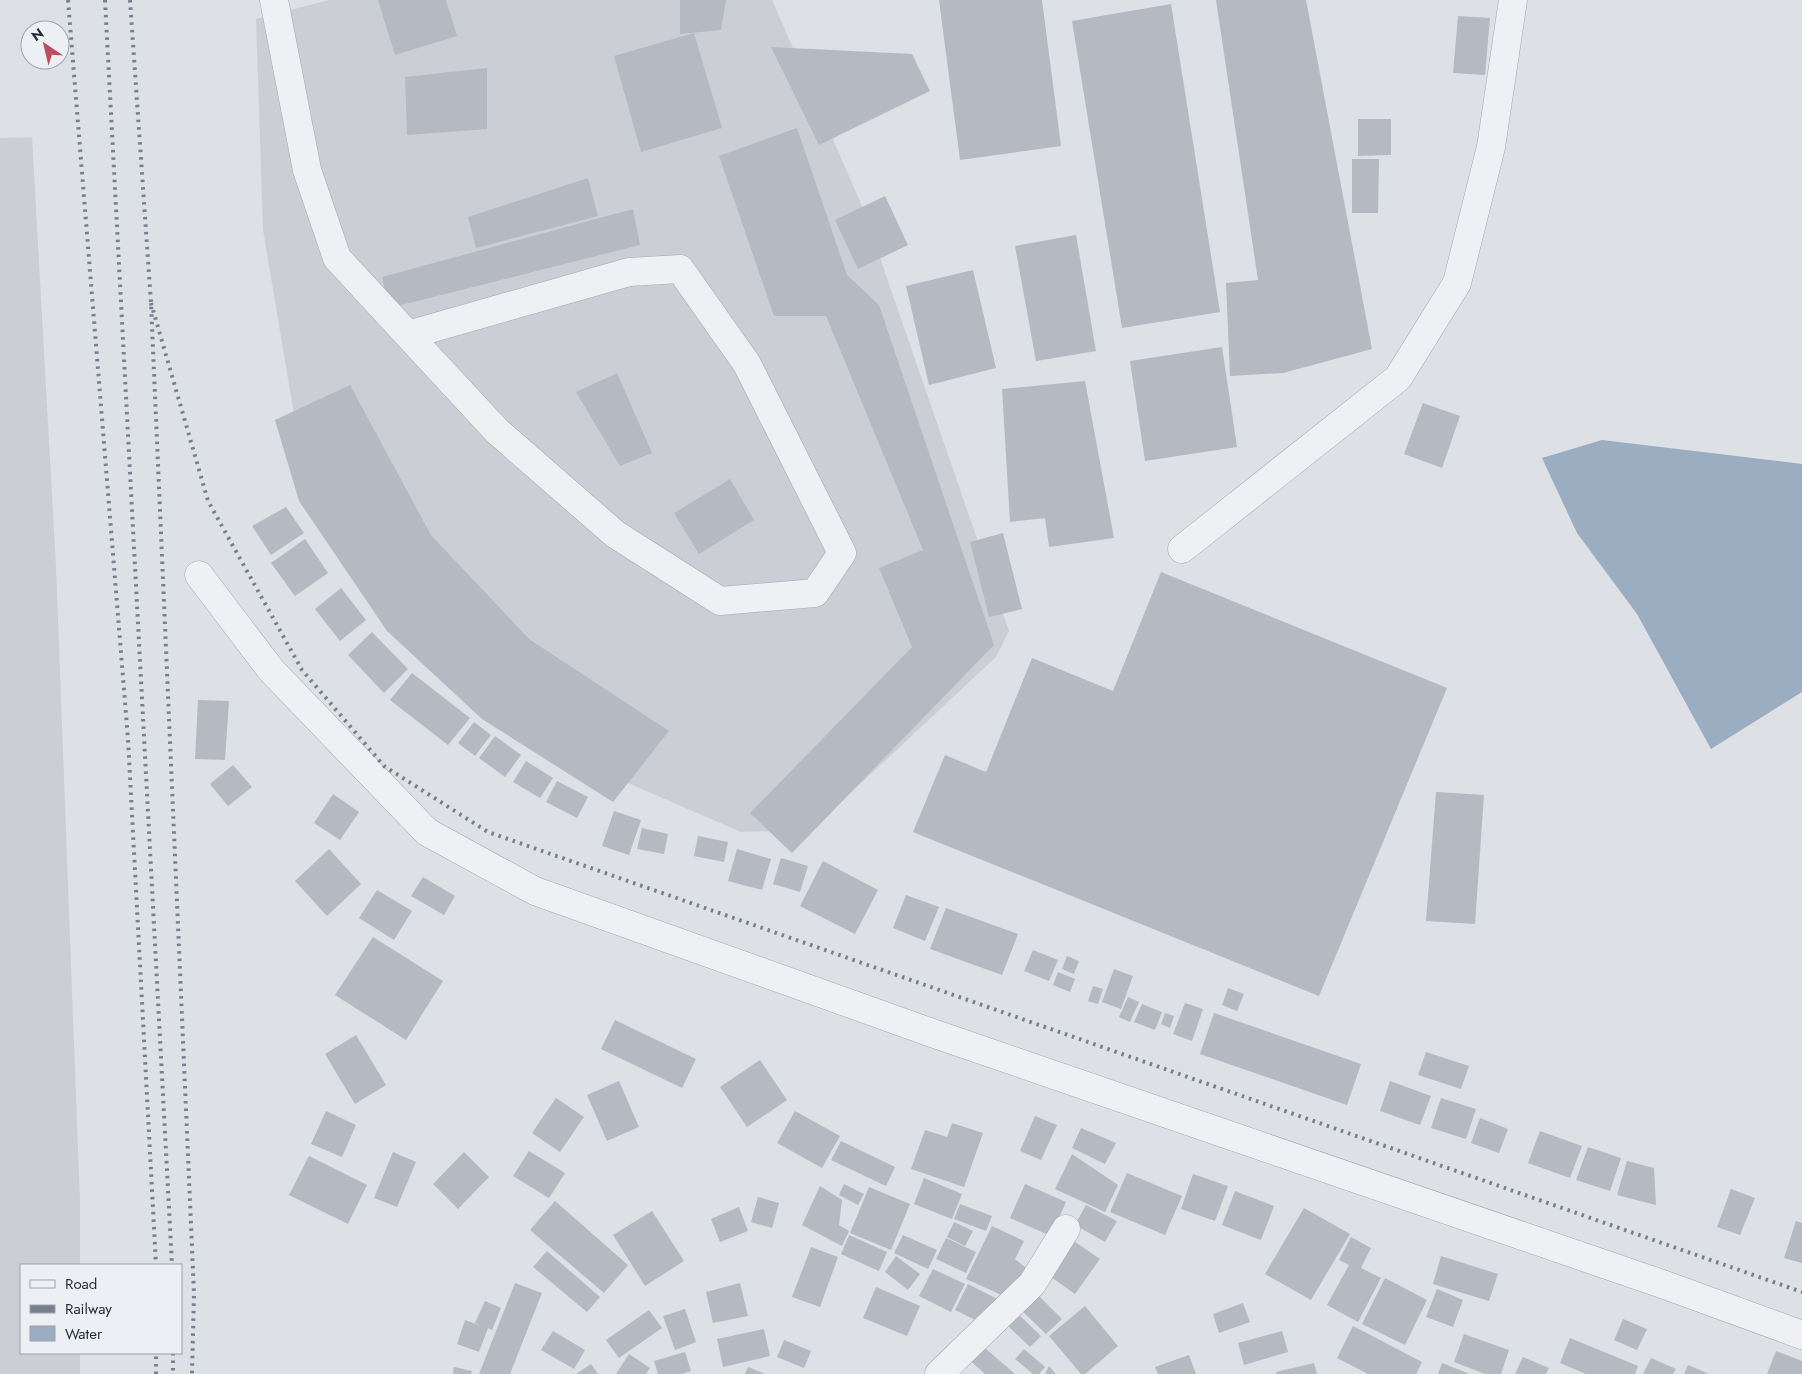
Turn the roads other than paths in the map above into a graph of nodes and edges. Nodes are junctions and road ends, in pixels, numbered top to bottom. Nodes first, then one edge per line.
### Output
1 (274, 0) edge
2 (1513, 0) edge
3 (408, 336) junction
4 (1182, 549) dead end
5 (199, 575) dead end
6 (1066, 1229) dead end
7 (1802, 1335) edge
8 (939, 1374) edge

1 - 3 street
2 - 4 street
3 - 3 street
5 - 7 street
6 - 8 street

